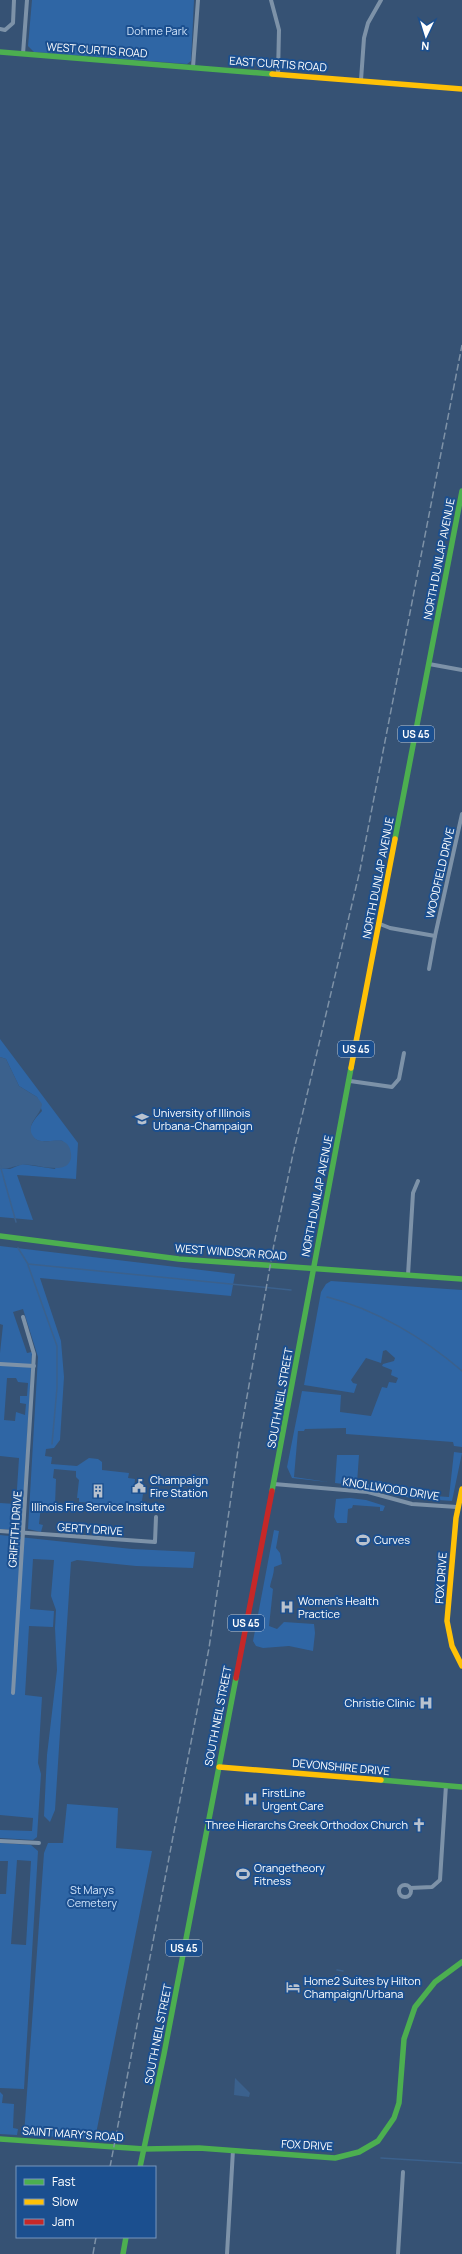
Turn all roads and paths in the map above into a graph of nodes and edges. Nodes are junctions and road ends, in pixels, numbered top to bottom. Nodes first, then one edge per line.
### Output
1 (14, 0) edge
2 (27, 0) edge
3 (198, 0) edge
4 (271, 0) edge
5 (381, 0) edge
6 (0, 29) edge
7 (0, 52) edge
8 (23, 54) junction
9 (193, 67) junction
10 (278, 74) junction
11 (361, 80) junction
12 (462, 89) edge
13 (462, 491) edge
14 (460, 508) edge
15 (429, 664) junction
16 (462, 670) edge
17 (462, 814) edge
18 (380, 924) junction
19 (435, 936) junction
20 (429, 969) dead end
21 (404, 1053) dead end
22 (350, 1081) junction
23 (418, 1181) dead end
24 (0, 1236) edge
25 (313, 1268) junction
26 (408, 1275) junction
27 (462, 1279) edge
28 (24, 1317) dead end
29 (0, 1364) edge
30 (34, 1366) junction
31 (274, 1484) junction
32 (462, 1489) edge
33 (457, 1508) junction
34 (156, 1517) dead end
35 (0, 1531) edge
36 (23, 1533) junction
37 (462, 1666) edge
38 (13, 1694) dead end
39 (219, 1767) junction
40 (446, 1785) junction
41 (462, 1786) edge
42 (0, 1841) edge
43 (39, 1843) dead end
44 (410, 1888) dead end
45 (462, 1962) edge
46 (0, 2139) edge
47 (144, 2149) junction
48 (234, 2150) junction
49 (140, 2166) edge
50 (403, 2172) dead end
51 (126, 2238) edge
52 (123, 2254) edge
53 (227, 2254) edge
54 (398, 2254) edge

1 - 6 street
2 - 8 street
3 - 9 street
4 - 10 street
5 - 11 street
7 - 8 main road, WEST CURTIS ROAD
8 - 9 main road, WEST CURTIS ROAD
9 - 10 main road, EAST CURTIS ROAD
10 - 11 main road, EAST CURTIS ROAD
11 - 12 main road
13 - 14 main road, NORTH DUNLAP AVENUE / US 45
14 - 15 main road, NORTH DUNLAP AVENUE / US 45
15 - 16 street
15 - 18 main road, NORTH DUNLAP AVENUE / US 45
17 - 19 street, WOODFIELD DRIVE
18 - 19 street
18 - 22 main road, NORTH DUNLAP AVENUE / US 45
19 - 20 street, WOODFIELD DRIVE
21 - 22 street
22 - 25 main road, NORTH DUNLAP AVENUE / US 45
23 - 26 street
24 - 25 main road, WEST WINDSOR ROAD
25 - 26 main road, WEST WINDSOR ROAD
25 - 31 main road, SOUTH NEIL STREET / US 45
26 - 27 main road, WEST WINDSOR ROAD
28 - 30 street, GRIFFITH DRIVE
29 - 30 street
30 - 36 street, GRIFFITH DRIVE
31 - 33 street, KNOLLWOOD DRIVE
31 - 39 main road, SOUTH NEIL STREET / US 45
32 - 33 main road, FOX DRIVE
33 - 37 main road, FOX DRIVE
34 - 36 street, GERTY DRIVE
35 - 36 street, GERTY DRIVE
36 - 38 street, GRIFFITH DRIVE
39 - 40 main road, DEVONSHIRE DRIVE
39 - 47 main road, SOUTH NEIL STREET / US 45
40 - 41 main road, DEVONSHIRE DRIVE
40 - 44 street
42 - 43 street
45 - 48 main road, FOX DRIVE
46 - 47 main road, SAINT MARY'S ROAD
47 - 48 main road, FOX DRIVE
47 - 49 main road, SOUTH NEIL STREET / US 45
48 - 53 street
50 - 54 street
51 - 52 main road

